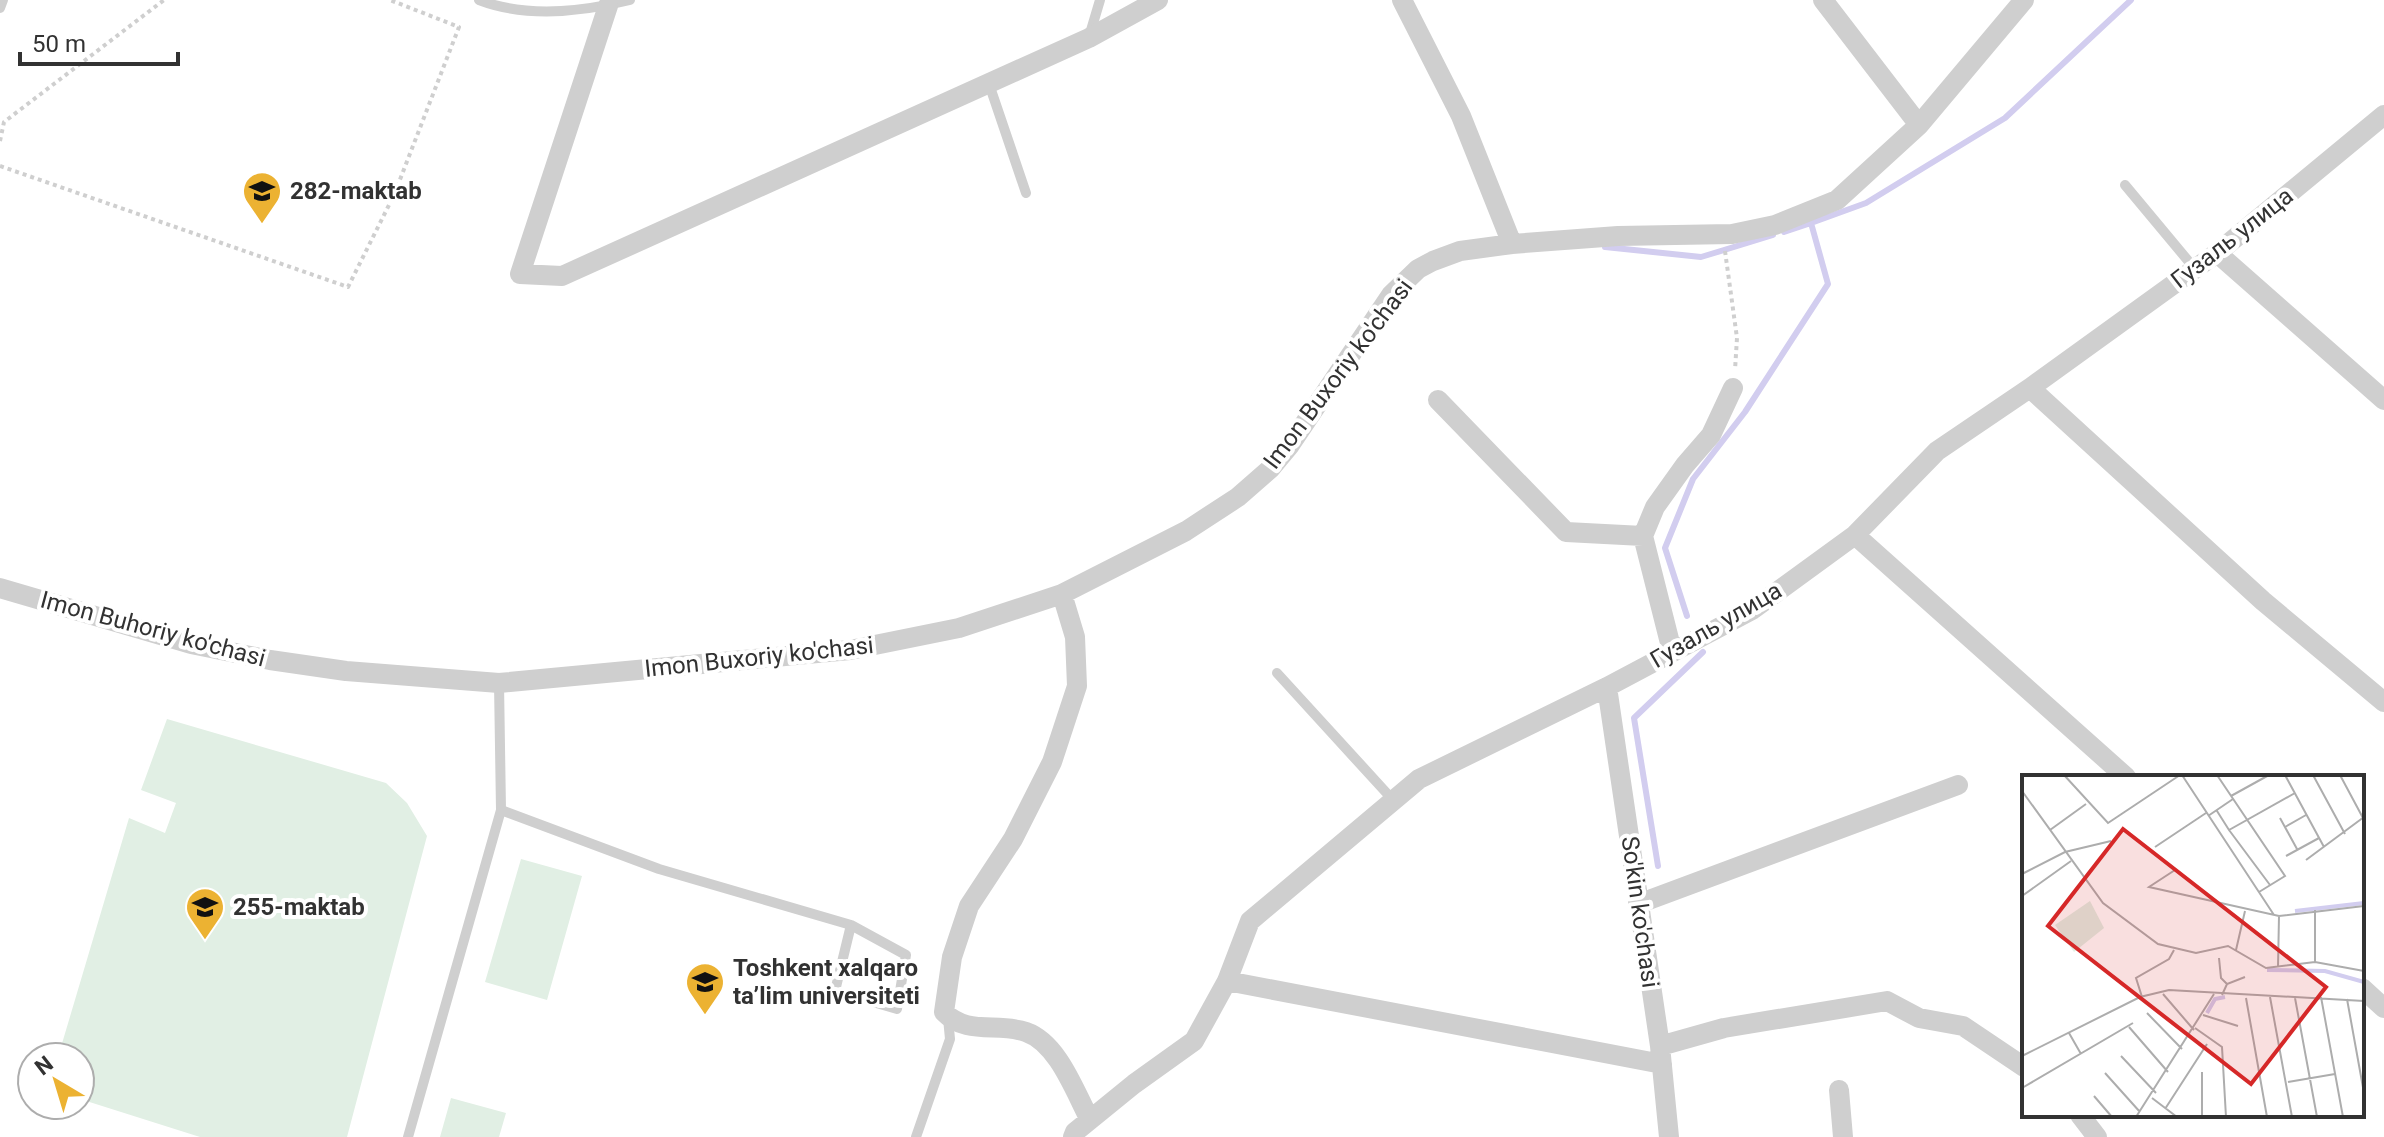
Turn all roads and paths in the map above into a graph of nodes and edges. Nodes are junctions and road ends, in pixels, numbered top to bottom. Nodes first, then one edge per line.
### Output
1 (3, 0) edge
2 (164, 0) edge
3 (390, 0) edge
4 (482, 0) edge
5 (630, 0) edge
6 (1100, 0) edge
7 (1158, 0) edge
8 (1402, 0) edge
9 (1823, 0) edge
10 (2024, 0) edge
11 (608, 6) junction
12 (0, 8) edge
13 (1089, 38) junction
14 (988, 81) junction
15 (2384, 115) edge
16 (1919, 125) junction
17 (0, 141) edge
18 (0, 166) edge
19 (2125, 185) dead end
20 (1026, 193) dead end
21 (1723, 235) junction
22 (1512, 244) junction
23 (2217, 253) junction
24 (2195, 269) junction
25 (1733, 388) joint
26 (2030, 388) junction
27 (1438, 400) dead end
28 (2384, 400) edge
29 (1855, 535) junction
30 (1643, 536) junction
31 (0, 588) edge
32 (1062, 594) junction
33 (1672, 651) junction
34 (1277, 673) dead end
35 (499, 683) junction
36 (1607, 687) junction
37 (2384, 702) edge
38 (2124, 775) edge
39 (1958, 785) dead end
40 (1393, 800) junction
41 (501, 810) junction
42 (1638, 904) junction
43 (851, 925) junction
44 (1227, 981) junction
45 (2364, 990) edge
46 (2384, 1008) edge
47 (948, 1016) junction
48 (1661, 1055) junction
49 (2022, 1066) edge
50 (1839, 1090) dead end
51 (2082, 1117) edge
52 (1090, 1120) junction
53 (408, 1137) edge
54 (916, 1137) edge
55 (1073, 1137) edge
56 (1669, 1137) edge
57 (1843, 1137) edge
58 (2097, 1137) edge

1 - 12 lane
2 - 17 path
3 - 18 path
4 - 11 lane
5 - 11 lane
6 - 13 lane
7 - 13 street
8 - 22 street
9 - 16 street
10 - 16 street, Imon Buxoriy ko'chasi
11 - 14 street
13 - 14 street
14 - 20 lane
15 - 23 street, Гузаль улица
16 - 21 street, Imon Buxoriy ko'chasi
19 - 24 lane
21 - 22 street, Imon Buxoriy ko'chasi
21 - 25 path
22 - 32 street, Imon Buxoriy ko'chasi
23 - 24 street, Гузаль улица
23 - 28 street
24 - 26 street, Гузаль улица
25 - 30 street
26 - 29 street, Гузаль улица
26 - 37 street
27 - 30 street
29 - 33 street, Гузаль улица
29 - 38 street
30 - 33 street
31 - 35 street, Imon Buhoriy ko'chasi
32 - 35 street, Imon Buxoriy ko'chasi
32 - 47 street
33 - 36 street, Гузаль улица
34 - 40 lane
35 - 41 lane
36 - 40 street, Гузаль улица
36 - 42 street, So'kin ko'chasi
39 - 42 street
40 - 44 street, Гузаль улица
41 - 43 lane
41 - 53 lane
42 - 48 street, So'kin ko'chasi
43 - 43 lane
44 - 48 street
44 - 52 street, Гузаль улица
45 - 46 street
47 - 52 street
47 - 54 lane
48 - 49 street
48 - 56 street, So'kin ko'chasi
50 - 57 street
51 - 58 street
52 - 55 street, Гузаль улица

